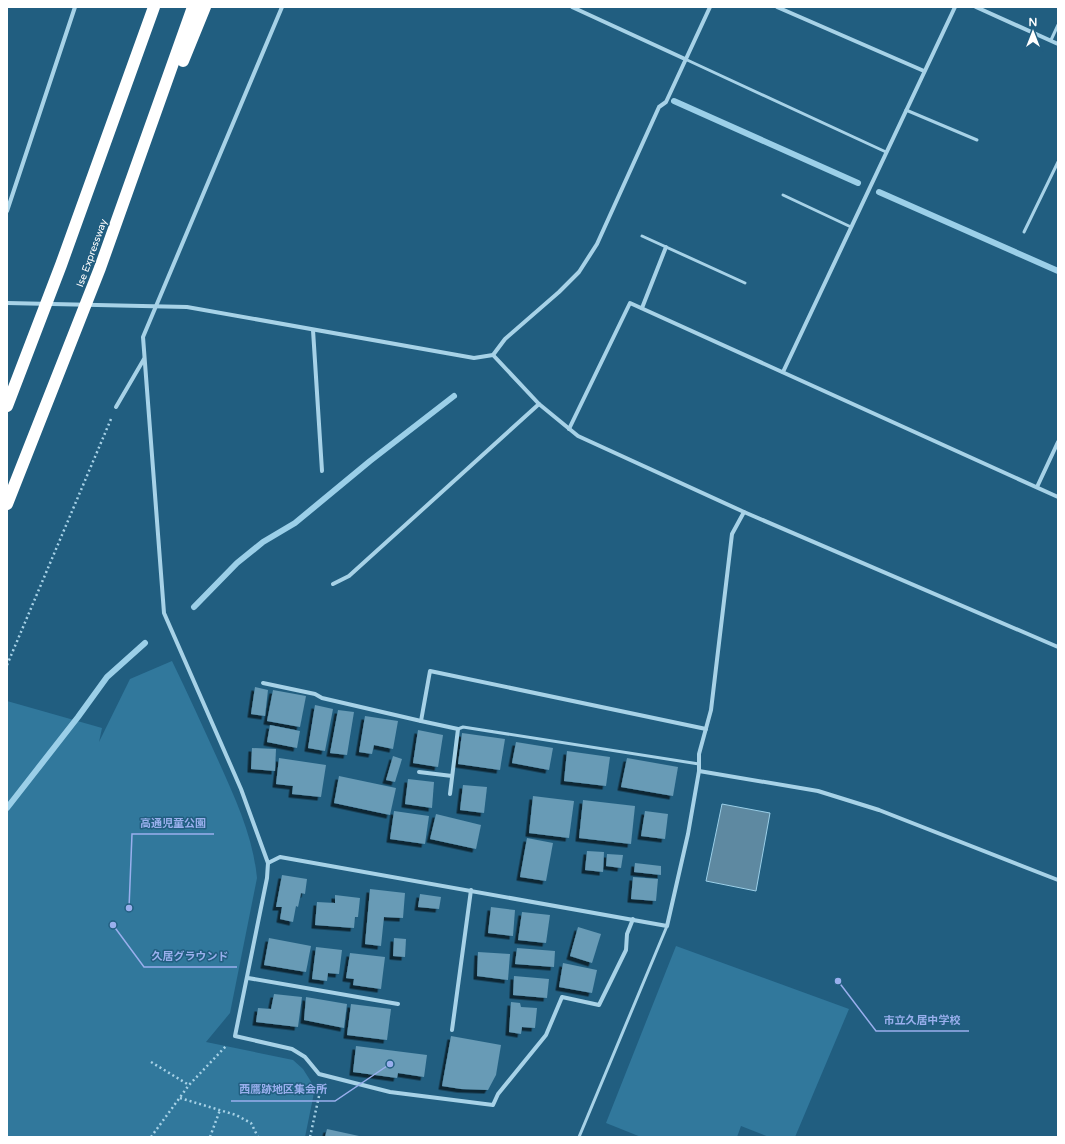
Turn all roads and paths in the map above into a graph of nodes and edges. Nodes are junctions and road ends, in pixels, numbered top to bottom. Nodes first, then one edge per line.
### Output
1 (75, 7) edge
2 (154, 7) edge
3 (193, 7) edge
4 (205, 7) edge
5 (282, 7) edge
6 (572, 7) edge
7 (710, 7) edge
8 (777, 7) edge
9 (955, 7) edge
10 (976, 7) edge
11 (1058, 25) edge
12 (1050, 40) junction
13 (1058, 44) edge
14 (685, 59) junction
15 (924, 72) junction
16 (906, 110) junction
17 (977, 140) dead end
18 (886, 152) junction
19 (1058, 162) edge
20 (783, 195) dead end
21 (7, 211) edge
22 (851, 227) junction
23 (1024, 232) dead end
24 (642, 236) dead end
25 (666, 247) junction
26 (100, 268) junction
27 (745, 283) dead end
28 (7, 303) edge
29 (156, 306) junction
30 (642, 308) junction
31 (313, 330) junction
32 (492, 355) junction
33 (144, 359) junction
34 (783, 372) junction
35 (8, 404) edge
36 (539, 404) junction
37 (116, 407) joint
38 (569, 429) junction
39 (1058, 442) edge
40 (322, 471) dead end
41 (1037, 487) junction
42 (1058, 496) edge
43 (7, 504) edge
44 (744, 512) junction
45 (333, 584) dead end
46 (1058, 647) edge
47 (7, 665) edge
48 (263, 683) dead end
49 (421, 721) junction
50 (458, 729) junction
51 (706, 729) junction
52 (699, 764) junction
53 (699, 771) junction
54 (419, 772) dead end
55 (452, 776) junction
56 (450, 794) dead end
57 (268, 863) junction
58 (1058, 880) edge
59 (471, 890) junction
60 (633, 919) junction
61 (667, 926) junction
62 (248, 978) junction
63 (398, 1004) dead end
64 (452, 1030) dead end
65 (235, 1036) junction
66 (151, 1062) dead end
67 (319, 1074) junction
68 (189, 1085) junction
69 (180, 1098) junction
70 (220, 1110) junction
71 (151, 1137) edge
72 (210, 1137) edge
73 (258, 1137) edge
74 (310, 1137) edge
75 (579, 1137) edge

1 - 21 street
2 - 35 highway
3 - 26 highway, Ise Expressway
4 - 26 highway
5 - 29 street
6 - 14 street
7 - 14 street
8 - 15 street
9 - 15 street
10 - 12 street
11 - 12 lane
12 - 13 street
14 - 18 lane
14 - 32 street
15 - 16 street
16 - 17 lane
16 - 18 street
18 - 22 street
19 - 23 lane
20 - 22 lane
22 - 34 street
24 - 25 lane
25 - 27 lane
25 - 30 street
26 - 43 highway, Ise Expressway
28 - 29 street
29 - 31 street
29 - 33 street
30 - 34 street
30 - 38 street
31 - 32 street
31 - 40 street
32 - 36 street
33 - 37 street
33 - 57 street
34 - 41 street
36 - 38 street
36 - 45 street
37 - 47 path
38 - 44 street
39 - 41 street
41 - 42 street
44 - 46 street
44 - 51 street
48 - 49 street
49 - 50 street
49 - 51 street
50 - 52 lane
50 - 55 street
51 - 52 street
52 - 53 street
53 - 58 street
53 - 61 street
54 - 55 street
55 - 56 street
57 - 59 street
57 - 62 street
59 - 60 street
59 - 64 street
60 - 61 street
60 - 67 street
61 - 75 lane
62 - 63 street
62 - 65 street
65 - 67 street
65 - 68 path
66 - 68 path
67 - 74 path
68 - 69 path
69 - 70 path
69 - 71 path
70 - 72 path
70 - 73 path

